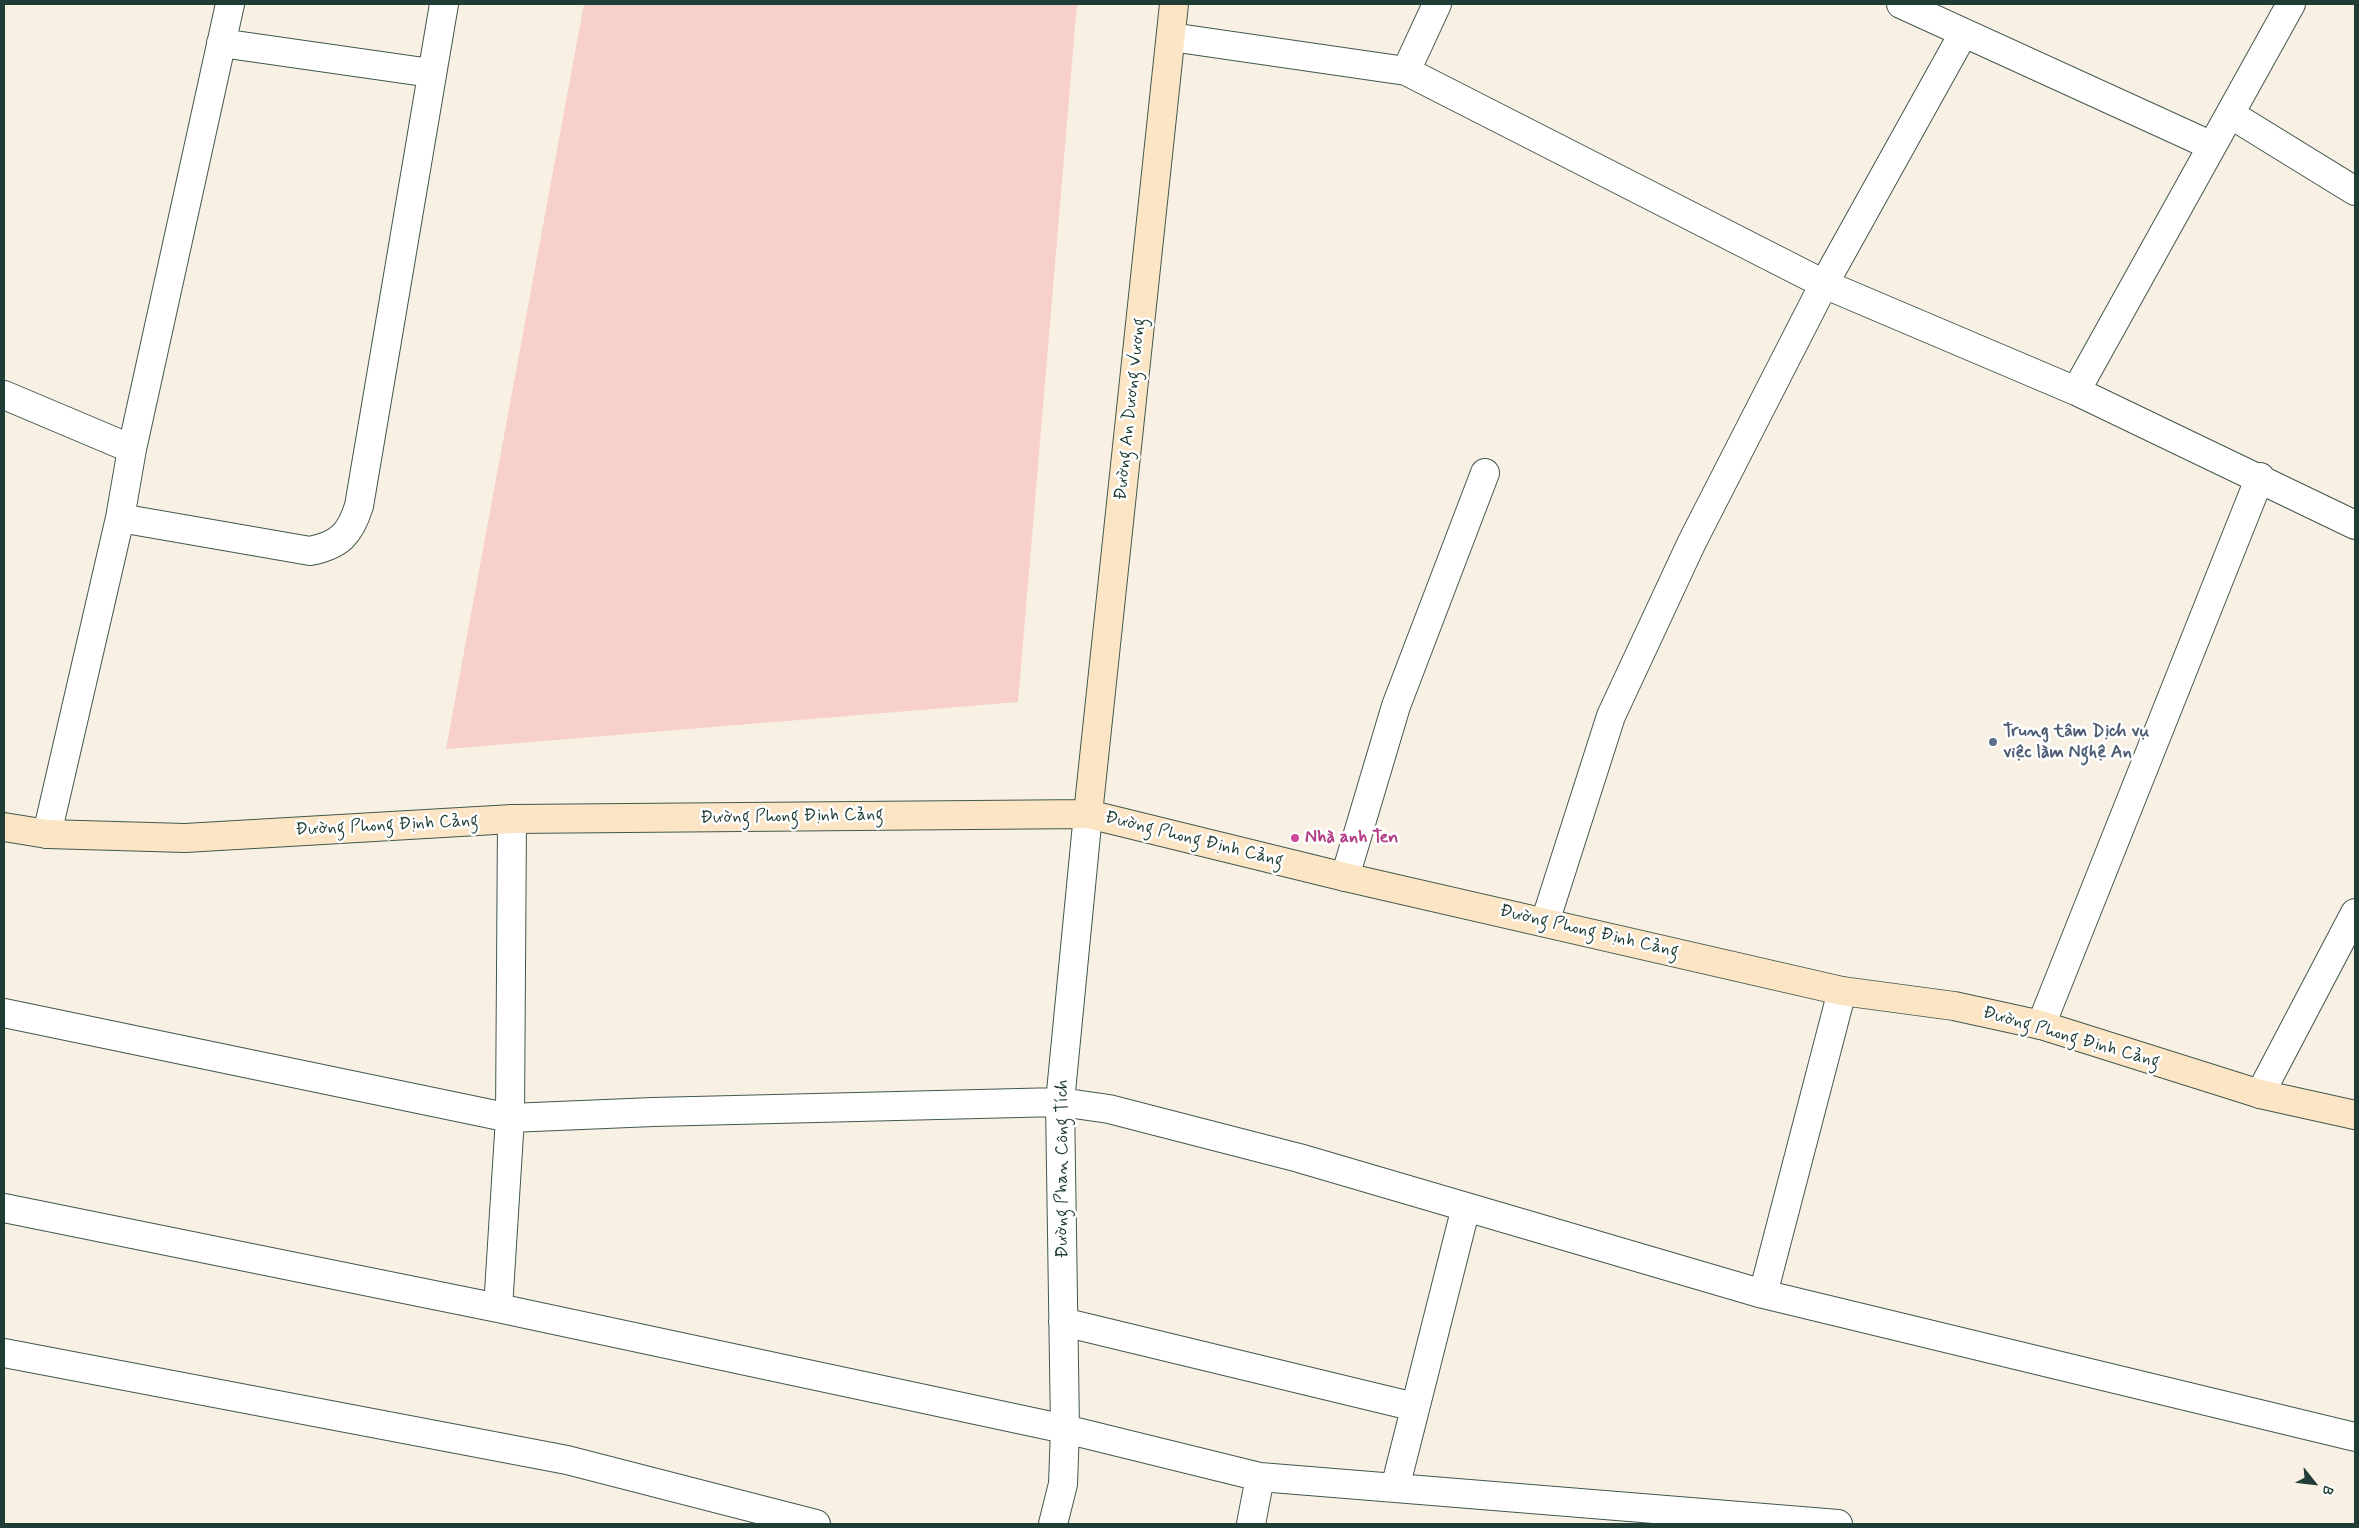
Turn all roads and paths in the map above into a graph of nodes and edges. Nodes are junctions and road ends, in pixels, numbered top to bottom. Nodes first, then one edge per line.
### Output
1 (230, 4) edge
2 (444, 4) edge
3 (1174, 4) edge
4 (1437, 4) edge
5 (1901, 4) edge
6 (2290, 4) edge
7 (1963, 34) junction
8 (1172, 37) junction
9 (221, 43) junction
10 (1406, 71) junction
11 (430, 74) junction
12 (2230, 114) junction
13 (2212, 146) junction
14 (2355, 191) edge
15 (1824, 284) junction
16 (2076, 391) junction
17 (4, 395) edge
18 (132, 449) junction
19 (1484, 473) dead end
20 (2260, 477) junction
21 (120, 518) junction
22 (2355, 525) edge
23 (1088, 814) junction
24 (512, 819) junction
25 (4, 828) edge
26 (48, 834) junction
27 (1345, 876) junction
28 (2355, 913) edge
29 (1545, 922) junction
30 (1842, 991) junction
31 (4, 1013) edge
32 (2041, 1025) junction
33 (2260, 1094) junction
34 (1060, 1102) junction
35 (2355, 1116) edge
36 (510, 1118) junction
37 (1466, 1207) junction
38 (4, 1208) edge
39 (1763, 1294) junction
40 (498, 1308) junction
41 (1064, 1322) junction
42 (4, 1353) edge
43 (1415, 1407) junction
44 (1065, 1429) junction
45 (2355, 1437) edge
46 (1260, 1477) junction
47 (1394, 1488) junction
48 (816, 1524) edge
49 (1053, 1524) edge
50 (1251, 1524) edge
51 (1838, 1524) edge

1 - 9 street
2 - 11 street
3 - 8 street, Đường An Dương Vương
4 - 10 street
5 - 7 street
6 - 12 street
7 - 13 street
7 - 15 street
8 - 10 street
8 - 23 street, Đường An Dương Vương
9 - 11 street
9 - 18 street
10 - 15 street
11 - 21 street
12 - 13 street
12 - 14 street
13 - 16 street
15 - 16 street
15 - 29 street
16 - 20 street
17 - 18 street
18 - 21 street
19 - 27 street
20 - 22 street
20 - 32 street
21 - 26 street
23 - 24 street, Đường Phong Định Cảng
23 - 27 street, Đường Phong Định Cảng
23 - 34 street, Đường Phan Công Tích
24 - 26 street, Đường Phong Định Cảng
24 - 36 street
25 - 26 street, Đường Phong Định Cảng
27 - 29 street, Đường Phong Định Cảng
28 - 33 street
29 - 30 street, Đường Phong Định Cảng
30 - 32 street, Đường Phong Định Cảng
30 - 39 street
31 - 36 street
32 - 33 street, Đường Phong Định Cảng
33 - 35 street, Đường Phong Định Cảng
34 - 36 street
34 - 37 street
34 - 41 street, Đường Phan Công Tích
36 - 40 street
37 - 39 street
37 - 43 street
38 - 40 street
39 - 45 street
40 - 44 street
41 - 43 street
41 - 44 street, Đường Phan Công Tích
42 - 48 street
43 - 47 street
44 - 46 street
44 - 49 street, Đường Phan Công Tích
46 - 47 street
46 - 50 street
47 - 51 street

